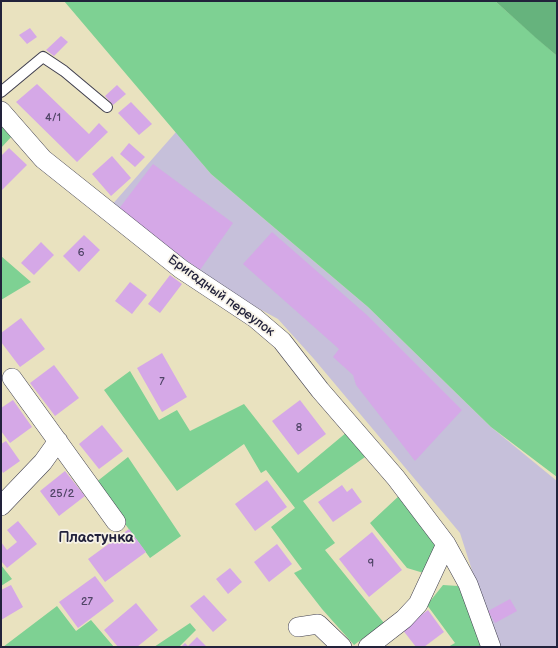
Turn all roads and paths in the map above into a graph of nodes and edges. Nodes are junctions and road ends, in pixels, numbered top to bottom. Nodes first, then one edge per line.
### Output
1 (1, 92) edge
2 (107, 107) dead end
3 (1, 111) edge
4 (12, 378) dead end
5 (58, 441) junction
6 (1, 506) edge
7 (116, 522) dead end
8 (446, 544) junction
9 (298, 627) dead end
10 (342, 647) edge
11 (368, 647) edge
12 (491, 647) edge

1 - 2 lane
3 - 8 street, Бригадный переулок
4 - 5 street
5 - 6 street
5 - 7 street
8 - 11 street
8 - 12 street, Бригадный переулок
9 - 10 street

